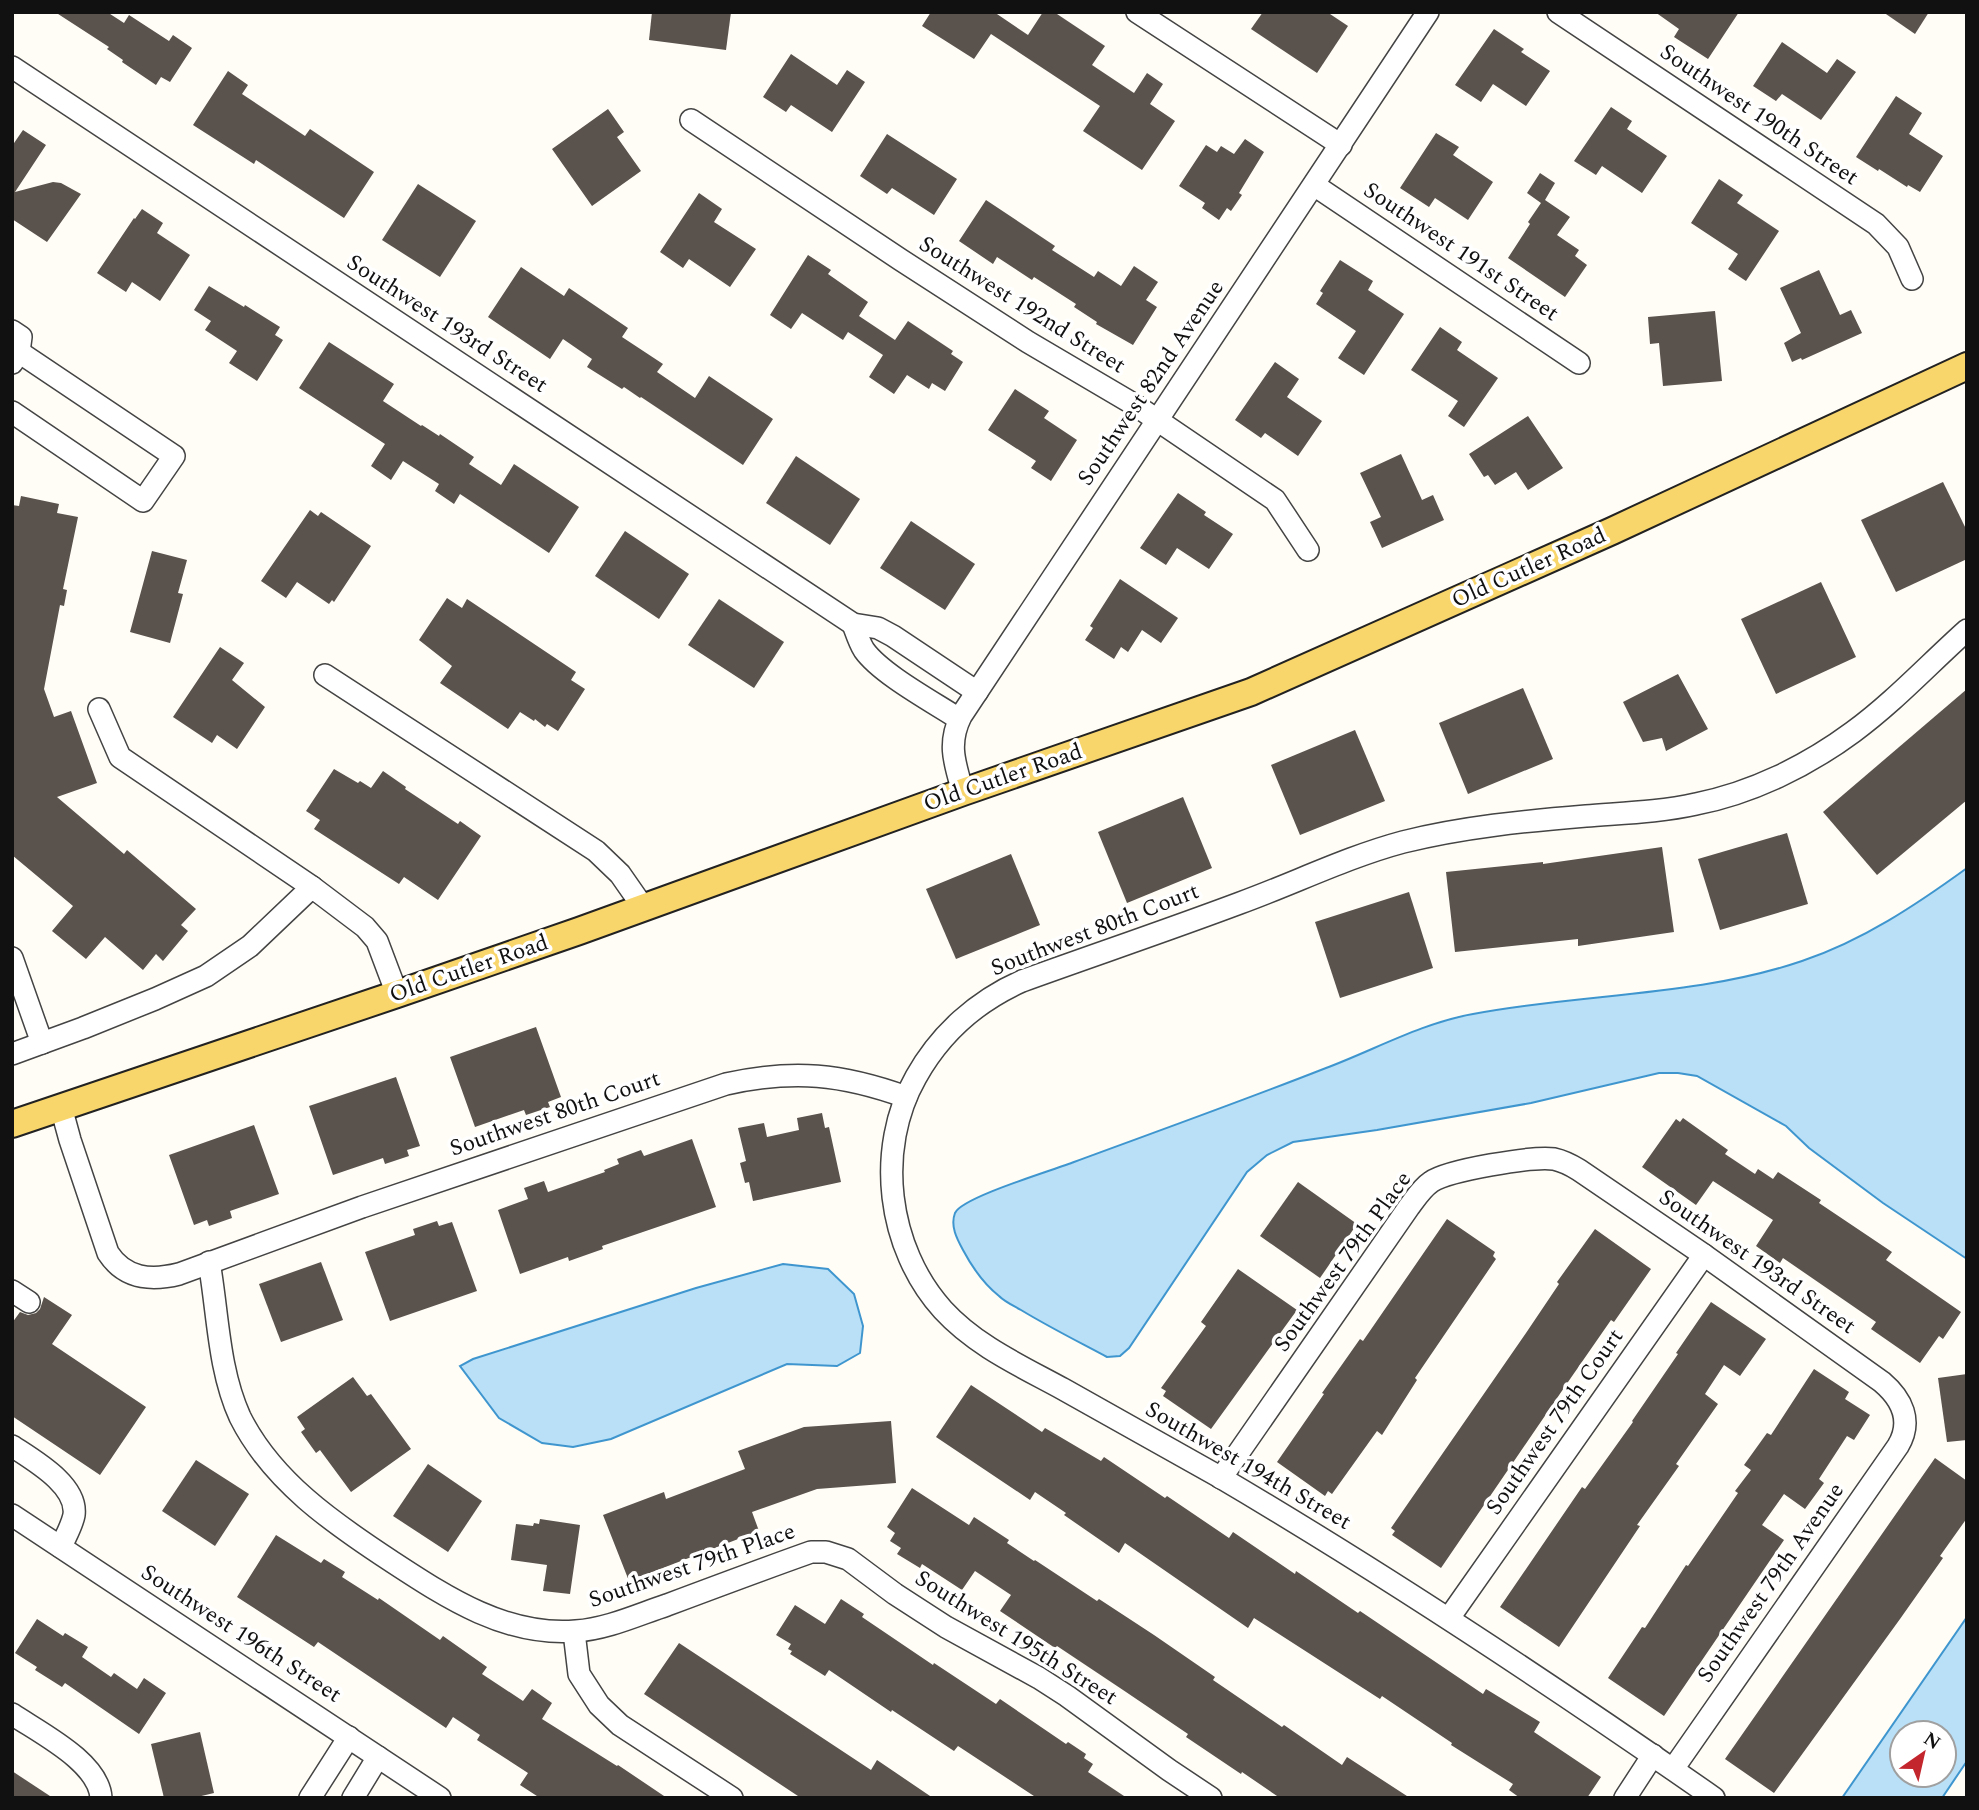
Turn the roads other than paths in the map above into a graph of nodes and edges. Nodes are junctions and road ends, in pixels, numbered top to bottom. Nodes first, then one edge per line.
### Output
1 (1137, 12) edge
2 (1428, 12) edge
3 (1558, 12) edge
4 (12, 67) edge
5 (691, 120) dead end
6 (1341, 145) junction
7 (1314, 185) junction
8 (1912, 279) dead end
9 (12, 331) edge
10 (16, 357) edge
11 (1579, 363) dead end
12 (1967, 366) edge
13 (12, 412) edge
14 (1158, 421) junction
15 (1308, 550) dead end
16 (853, 624) junction
17 (1967, 630) edge
18 (909, 646) junction
19 (891, 674) junction
20 (325, 675) dead end
21 (977, 692) junction
22 (99, 709) dead end
23 (959, 719) junction
24 (963, 792) junction
25 (312, 887) junction
26 (643, 907) junction
27 (12, 958) edge
28 (397, 994) junction
29 (42, 1044) junction
30 (12, 1054) edge
31 (906, 1097) junction
32 (61, 1107) junction
33 (12, 1124) edge
34 (1559, 1160) joint
35 (1704, 1255) junction
36 (209, 1262) junction
37 (1905, 1424) joint
38 (12, 1446) edge
39 (1221, 1478) junction
40 (12, 1515) edge
41 (61, 1547) junction
42 (826, 1552) joint
43 (1449, 1618) junction
44 (574, 1632) junction
45 (12, 1714) edge
46 (349, 1737) junction
47 (1653, 1755) junction
48 (378, 1757) junction
49 (1673, 1769) junction
50 (101, 1798) edge
51 (310, 1798) edge
52 (353, 1798) edge
53 (440, 1798) edge
54 (732, 1798) edge
55 (1211, 1798) edge
56 (1625, 1798) edge
57 (1714, 1798) edge

1 - 6 street
2 - 6 street, Southwest 82nd Avenue
3 - 8 street, Southwest 190th Street
4 - 16 street, Southwest 193rd Street
5 - 14 street, Southwest 192nd Street
6 - 7 street, Southwest 82nd Avenue
7 - 11 street, Southwest 191st Street
7 - 14 street, Southwest 82nd Avenue
9 - 10 street
10 - 13 street
12 - 24 main road, Old Cutler Road
14 - 15 street, Southwest 192nd Street
14 - 21 street, Southwest 82nd Avenue
16 - 18 street, Southwest 193rd Street
16 - 19 street, Southwest 193rd Street
17 - 31 street, Southwest 80th Court
18 - 19 street
18 - 21 street, Southwest 193rd Street
19 - 23 street, Southwest 193rd Street
20 - 26 street
21 - 23 street, Southwest 82nd Avenue
22 - 25 street
23 - 24 street, Southwest 82nd Avenue
24 - 26 main road, Old Cutler Road
25 - 28 street
25 - 29 street
26 - 28 main road, Old Cutler Road
27 - 29 street
28 - 32 main road, Old Cutler Road
29 - 30 street
31 - 36 street, Southwest 80th Court
31 - 39 street, Southwest 194th Street
32 - 33 main road, Old Cutler Road
32 - 36 street, Southwest 80th Court
34 - 35 street, Southwest 193rd Street
34 - 39 street, Southwest 79th Place
35 - 37 street, Southwest 193rd Street
35 - 43 street, Southwest 79th Court
36 - 44 street, Southwest 79th Place
37 - 49 street, Southwest 79th Avenue
38 - 41 street
39 - 43 street, Southwest 194th Street
40 - 41 street, Southwest 196th Street
41 - 46 street, Southwest 196th Street
42 - 44 street, Southwest 79th Place
42 - 55 street, Southwest 195th Street
43 - 47 street, Southwest 194th Street
44 - 54 street
45 - 50 street
46 - 48 street, Southwest 196th Street
46 - 51 street
47 - 49 street, Southwest 194th Street
47 - 56 street
48 - 52 street
48 - 53 street, Southwest 196th Street
49 - 57 street, Southwest 194th Street

